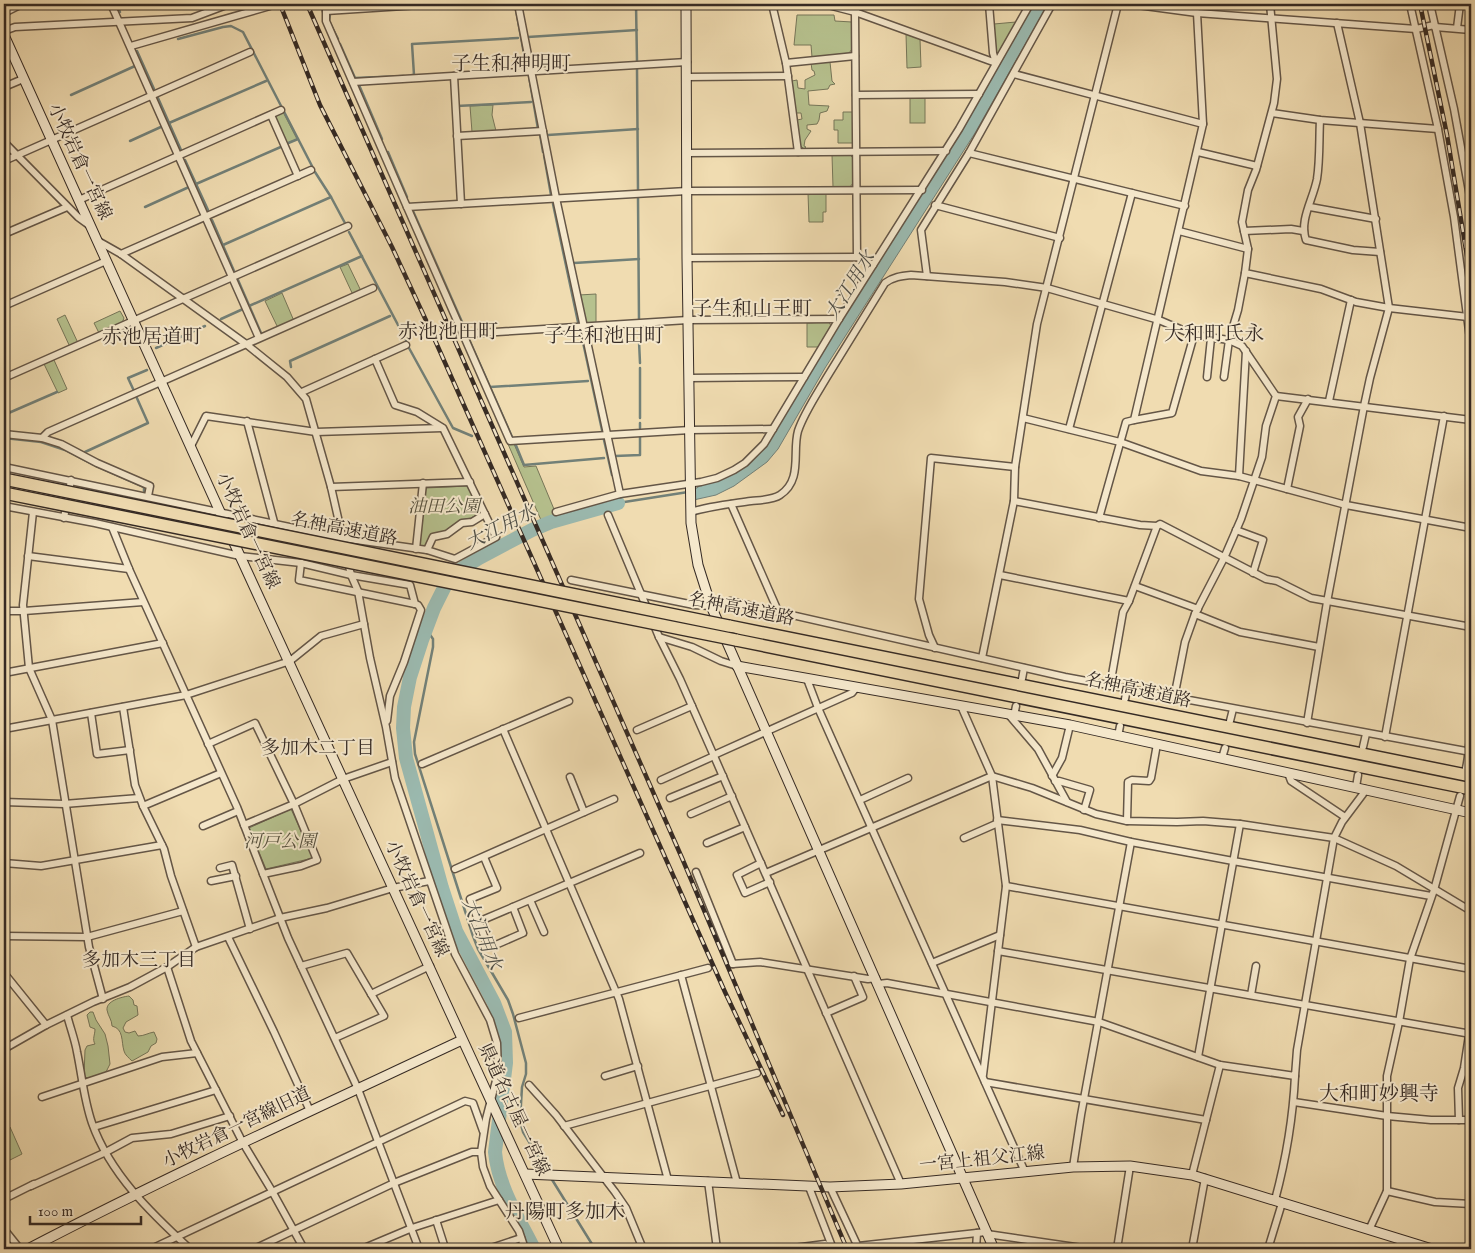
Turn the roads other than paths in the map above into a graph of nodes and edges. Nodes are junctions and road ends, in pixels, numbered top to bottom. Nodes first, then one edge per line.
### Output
1 (22, 4) edge
2 (111, 4) edge
3 (227, 4) edge
4 (330, 4) edge
5 (434, 4) edge
6 (518, 4) edge
7 (686, 4) edge
8 (772, 4) edge
9 (824, 4) edge
10 (859, 4) edge
11 (989, 4) edge
12 (1030, 4) edge
13 (1052, 4) edge
14 (1118, 4) edge
15 (1130, 4) edge
16 (1270, 4) edge
17 (1410, 4) edge
18 (1430, 4) edge
19 (1460, 4) edge
20 (270, 6) dead end
21 (326, 11) junction
22 (855, 12) junction
23 (4, 13) edge
24 (1197, 13) junction
25 (1272, 18) junction
26 (120, 21) junction
27 (1337, 23) junction
28 (1435, 26) junction
29 (1457, 28) junction
30 (1416, 29) junction
31 (1471, 30) edge
32 (4, 33) edge
33 (130, 46) junction
34 (250, 52) dead end
35 (855, 56) junction
36 (687, 62) junction
37 (786, 63) junction
38 (996, 63) junction
39 (531, 71) junction
40 (1014, 74) junction
41 (454, 76) junction
42 (788, 76) junction
43 (687, 77) junction
44 (23, 79) junction
45 (353, 82) junction
46 (4, 87) edge
47 (979, 94) junction
48 (152, 95) junction
49 (856, 95) junction
50 (1096, 95) junction
51 (281, 110) dead end
52 (1272, 113) junction
53 (271, 115) junction
54 (1320, 120) junction
55 (1360, 123) junction
56 (1203, 124) junction
57 (1438, 129) junction
58 (543, 131) junction
59 (457, 136) junction
60 (51, 140) junction
61 (4, 142) edge
62 (856, 151) junction
63 (946, 151) junction
64 (798, 152) junction
65 (1198, 152) junction
66 (687, 153) junction
67 (968, 153) junction
68 (1463, 154) junction
69 (17, 155) junction
70 (1471, 155) edge
71 (179, 156) junction
72 (4, 161) edge
73 (1257, 166) junction
74 (311, 170) dead end
75 (298, 176) junction
76 (1075, 178) junction
77 (857, 190) junction
78 (922, 190) junction
79 (687, 191) junction
80 (1132, 193) junction
81 (556, 198) junction
82 (79, 200) junction
83 (1471, 202) edge
84 (461, 204) junction
85 (935, 205) junction
86 (67, 206) junction
87 (1184, 206) junction
88 (408, 207) junction
89 (1310, 207) junction
90 (206, 217) junction
91 (1376, 220) junction
92 (90, 226) junction
93 (348, 226) dead end
94 (1179, 231) junction
95 (1244, 231) junction
96 (1303, 231) junction
97 (4, 234) edge
98 (1060, 238) junction
99 (97, 240) junction
100 (1248, 249) junction
101 (1380, 252) junction
102 (121, 254) junction
103 (857, 256) junction
104 (687, 258) junction
105 (106, 261) junction
106 (873, 266) junction
107 (1245, 273) junction
108 (927, 276) junction
109 (232, 278) junction
110 (373, 288) dead end
111 (1047, 288) junction
112 (182, 299) junction
113 (1351, 300) junction
114 (1102, 303) junction
115 (4, 306) edge
116 (1389, 308) junction
117 (1468, 317) junction
118 (839, 319) junction
119 (688, 320) junction
120 (1158, 320) junction
121 (134, 321) junction
122 (584, 327) junction
123 (464, 334) junction
124 (1194, 335) junction
125 (259, 338) junction
126 (1211, 338) junction
127 (1229, 340) junction
128 (246, 344) junction
129 (406, 345) dead end
130 (1471, 346) edge
131 (1246, 351) junction
132 (375, 359) junction
133 (1224, 376) dead end
134 (804, 377) junction
135 (1207, 377) dead end
136 (4, 378) edge
137 (689, 378) junction
138 (161, 381) junction
139 (302, 392) junction
140 (1276, 396) junction
141 (1308, 399) junction
142 (1329, 401) junction
143 (1364, 406) junction
144 (1444, 416) junction
145 (1023, 418) junction
146 (1134, 420) junction
147 (1471, 420) edge
148 (247, 421) junction
149 (443, 428) junction
150 (773, 429) junction
151 (1070, 429) junction
152 (690, 430) junction
153 (316, 432) junction
154 (4, 434) edge
155 (607, 435) junction
156 (42, 438) junction
157 (1120, 442) junction
158 (191, 446) junction
159 (4, 467) edge
160 (1015, 467) junction
161 (1239, 476) junction
162 (4, 479) edge
163 (71, 480) junction
164 (1254, 480) junction
165 (470, 482) junction
166 (423, 483) junction
167 (690, 485) junction
168 (330, 487) junction
169 (1287, 489) junction
170 (4, 492) edge
171 (620, 494) junction
172 (148, 496) junction
173 (1014, 501) junction
174 (731, 504) junction
175 (1346, 505) junction
176 (4, 506) edge
177 (33, 512) junction
178 (220, 512) junction
179 (556, 512) dead end
180 (691, 512) junction
181 (485, 514) junction
182 (608, 515) dead end
183 (64, 518) junction
184 (1099, 518) junction
185 (1425, 519) junction
186 (274, 522) junction
187 (1157, 526) junction
188 (112, 527) junction
189 (1471, 528) edge
190 (1236, 530) junction
191 (342, 538) junction
192 (416, 549) junction
193 (427, 550) junction
194 (28, 556) junction
195 (240, 556) junction
196 (1224, 558) junction
197 (301, 563) junction
198 (129, 570) junction
199 (1253, 573) junction
200 (351, 574) junction
201 (1000, 575) junction
202 (571, 580) dead end
203 (1135, 586) junction
204 (358, 592) junction
205 (642, 595) junction
206 (1130, 601) junction
207 (144, 602) junction
208 (1327, 602) junction
209 (415, 604) junction
210 (711, 606) junction
211 (4, 611) edge
212 (24, 611) junction
213 (778, 611) junction
214 (1197, 611) junction
215 (1407, 615) junction
216 (364, 624) junction
217 (1471, 627) edge
218 (659, 637) junction
219 (163, 644) junction
220 (1319, 647) junction
221 (935, 648) junction
222 (982, 658) junction
223 (290, 661) junction
224 (736, 666) junction
225 (29, 668) junction
226 (1024, 668) junction
227 (4, 673) edge
228 (807, 679) junction
229 (1022, 679) dead end
230 (1110, 686) junction
231 (856, 688) junction
232 (1127, 689) junction
233 (186, 695) junction
234 (1174, 698) junction
235 (1125, 699) dead end
236 (569, 701) dead end
237 (692, 706) junction
238 (961, 706) junction
239 (1016, 706) dead end
240 (123, 707) junction
241 (818, 708) junction
242 (1232, 709) junction
243 (91, 712) junction
244 (1012, 716) junction
245 (52, 720) junction
246 (1230, 721) dead end
247 (1307, 723) junction
248 (1070, 725) junction
249 (1120, 726) dead end
250 (386, 727) junction
251 (504, 729) junction
252 (4, 730) edge
253 (637, 730) dead end
254 (766, 732) junction
255 (1366, 734) junction
256 (1471, 735) edge
257 (1118, 736) junction
258 (1385, 737) junction
259 (208, 744) junction
260 (1157, 744) junction
261 (1363, 747) dead end
262 (1224, 748) dead end
263 (130, 750) junction
264 (1469, 752) edge
265 (714, 756) junction
266 (1222, 758) junction
267 (392, 762) junction
268 (422, 764) dead end
269 (1469, 772) edge
270 (221, 773) junction
271 (1288, 773) junction
272 (1358, 775) dead end
273 (723, 776) junction
274 (992, 776) junction
275 (570, 778) dead end
276 (908, 778) dead end
277 (1054, 778) junction
278 (343, 779) junction
279 (661, 780) dead end
280 (1360, 788) junction
281 (1471, 789) edge
282 (732, 796) junction
283 (1460, 796) dead end
284 (139, 798) junction
285 (670, 798) dead end
286 (614, 799) dead end
287 (860, 800) junction
288 (4, 802) edge
289 (1067, 802) junction
290 (64, 804) junction
291 (294, 804) junction
292 (142, 806) junction
293 (1457, 809) junction
294 (1084, 810) junction
295 (238, 811) junction
296 (584, 812) junction
297 (1471, 812) edge
298 (691, 814) dead end
299 (1346, 817) junction
300 (997, 821) junction
301 (1126, 821) junction
302 (1240, 824) junction
303 (244, 825) junction
304 (203, 826) dead end
305 (872, 826) junction
306 (745, 827) junction
307 (547, 829) junction
308 (964, 838) dead end
309 (1334, 838) junction
310 (1131, 842) junction
311 (708, 843) dead end
312 (162, 845) junction
313 (818, 852) junction
314 (640, 853) dead end
315 (484, 857) junction
316 (75, 861) junction
317 (1233, 861) junction
318 (4, 863) edge
319 (761, 863) junction
320 (220, 868) dead end
321 (455, 869) dead end
322 (696, 872) dead end
323 (766, 873) junction
324 (263, 874) junction
325 (236, 876) junction
326 (1326, 878) junction
327 (211, 881) dead end
328 (429, 881) junction
329 (770, 882) junction
330 (570, 883) junction
331 (1006, 886) junction
332 (393, 888) junction
333 (1433, 893) junction
334 (530, 900) junction
335 (1119, 906) junction
336 (513, 908) junction
337 (183, 910) junction
338 (1471, 911) edge
339 (280, 918) junction
340 (476, 923) junction
341 (1222, 925) junction
342 (250, 929) junction
343 (544, 932) dead end
344 (1000, 935) junction
345 (4, 936) edge
346 (87, 937) junction
347 (228, 937) junction
348 (1316, 942) junction
349 (196, 947) junction
350 (998, 950) junction
351 (1410, 958) junction
352 (932, 963) junction
353 (301, 966) junction
354 (430, 966) junction
355 (1256, 966) dead end
356 (167, 967) junction
357 (708, 968) dead end
358 (1471, 968) edge
359 (808, 969) junction
360 (1107, 970) junction
361 (4, 973) edge
362 (681, 975) junction
363 (854, 976) junction
364 (877, 981) junction
365 (1211, 989) junction
366 (617, 992) junction
367 (944, 993) junction
368 (372, 994) junction
369 (1251, 995) junction
370 (103, 998) junction
371 (992, 1002) junction
372 (1304, 1005) junction
373 (826, 1013) junction
374 (67, 1015) junction
375 (519, 1018) dead end
376 (1099, 1022) junction
377 (1399, 1022) junction
378 (1471, 1022) edge
379 (46, 1025) junction
380 (1470, 1034) edge
381 (335, 1038) junction
382 (462, 1040) junction
383 (4, 1049) edge
384 (197, 1053) junction
385 (1198, 1057) junction
386 (1220, 1065) junction
387 (638, 1066) junction
388 (757, 1073) dead end
389 (605, 1076) dead end
390 (1295, 1076) junction
391 (984, 1079) junction
392 (82, 1084) junction
393 (530, 1085) dead end
394 (711, 1086) junction
395 (358, 1089) junction
396 (216, 1090) junction
397 (42, 1097) dead end
398 (1084, 1098) junction
399 (1294, 1102) junction
400 (648, 1103) junction
401 (492, 1104) junction
402 (310, 1112) junction
403 (230, 1116) junction
404 (1387, 1116) junction
405 (1206, 1120) junction
406 (1459, 1120) junction
407 (1471, 1120) edge
408 (564, 1126) junction
409 (94, 1127) junction
410 (484, 1133) junction
411 (378, 1141) junction
412 (243, 1143) junction
413 (106, 1152) junction
414 (481, 1152) junction
415 (1130, 1166) junction
416 (1073, 1167) junction
417 (1025, 1172) junction
418 (525, 1174) junction
419 (1192, 1174) junction
420 (603, 1177) junction
421 (963, 1178) junction
422 (1205, 1178) junction
423 (668, 1180) junction
424 (708, 1181) junction
425 (394, 1182) junction
426 (737, 1182) junction
427 (1471, 1183) edge
428 (901, 1184) junction
429 (809, 1187) junction
430 (830, 1187) junction
431 (272, 1191) junction
432 (1387, 1191) junction
433 (137, 1195) junction
434 (4, 1199) edge
435 (499, 1200) junction
436 (1279, 1201) junction
437 (1471, 1203) edge
438 (436, 1220) junction
439 (412, 1228) junction
440 (4, 1229) edge
441 (292, 1230) junction
442 (825, 1230) junction
443 (1369, 1230) junction
444 (976, 1233) junction
445 (987, 1233) junction
446 (177, 1237) junction
447 (521, 1238) junction
448 (444, 1245) dead end
449 (825, 1247) edge
450 (858, 1248) edge
451 (20, 1249) edge
452 (28, 1249) edge
453 (151, 1249) edge
454 (190, 1249) edge
455 (254, 1249) edge
456 (304, 1249) edge
457 (362, 1249) edge
458 (419, 1249) edge
459 (488, 1249) edge
460 (525, 1249) edge
461 (560, 1249) edge
462 (643, 1249) edge
463 (717, 1249) edge
464 (786, 1249) edge
465 (833, 1249) edge
466 (976, 1249) edge
467 (994, 1249) edge
468 (1089, 1249) edge
469 (1117, 1249) edge
470 (1192, 1249) edge
471 (1268, 1249) edge
472 (1432, 1249) edge

1 - 23 street
2 - 26 street
3 - 26 street
4 - 21 street
5 - 21 street
6 - 39 street
7 - 36 street
8 - 37 street
9 - 22 street
10 - 22 street
11 - 38 street
12 - 38 street
13 - 40 street
14 - 50 street
15 - 24 street
16 - 25 street
17 - 30 street
18 - 28 street
19 - 29 street
20 - 33 street
21 - 45 street
22 - 35 street
22 - 38 street
24 - 25 street
24 - 56 street
25 - 27 street
25 - 52 street
26 - 32 street
26 - 33 street
27 - 30 street
27 - 55 street
28 - 29 street
28 - 30 street
28 - 68 street
29 - 31 street
30 - 57 street
32 - 44 street, 小牧岩倉一宮線
33 - 48 street
34 - 48 street
35 - 37 street
35 - 49 street
36 - 39 street
36 - 43 street
37 - 42 street
38 - 47 street
39 - 41 street
39 - 58 street
40 - 50 street
40 - 67 street
41 - 45 street
41 - 59 street
42 - 43 street
42 - 64 street
43 - 66 street
44 - 46 street
44 - 60 street, 小牧岩倉一宮線
45 - 88 street
47 - 49 street
47 - 63 street
48 - 60 street
48 - 71 street
49 - 62 street
50 - 56 street
50 - 76 street
51 - 53 street
52 - 54 street
52 - 73 street
53 - 71 street
53 - 75 street
54 - 55 street
54 - 89 street
55 - 57 street
55 - 91 street
56 - 65 street
57 - 117 street
58 - 59 street
58 - 81 street
59 - 84 street
60 - 69 street
60 - 82 street, 小牧岩倉一宮線
61 - 69 street
62 - 63 street
62 - 64 street
62 - 77 street
63 - 78 street
64 - 66 street
65 - 73 street
65 - 87 street
66 - 79 street
67 - 76 street
67 - 85 street
68 - 70 street
68 - 83 street
69 - 72 street
69 - 86 street
71 - 82 street
71 - 90 street
73 - 95 street
74 - 75 street
75 - 90 street
76 - 80 street
76 - 98 street
77 - 78 street
77 - 79 street
77 - 103 street
78 - 106 street
79 - 81 street
79 - 104 street
80 - 87 street
80 - 114 street
81 - 84 street
81 - 122 street
82 - 92 street, 小牧岩倉一宮線
84 - 88 street
85 - 98 street
85 - 108 street
86 - 92 street
86 - 97 street
87 - 94 street
88 - 123 street
89 - 91 street
89 - 96 street
90 - 102 street
90 - 109 street
91 - 101 street
92 - 99 street, 小牧岩倉一宮線
93 - 109 street
94 - 100 street
94 - 120 street
95 - 96 street
95 - 100 street
96 - 101 street
98 - 111 street
99 - 102 street
99 - 105 street, 小牧岩倉一宮線
100 - 107 street
101 - 116 street
102 - 112 street
103 - 104 street
103 - 106 street
104 - 119 street
105 - 115 street
105 - 121 street, 小牧岩倉一宮線
106 - 118 street
107 - 113 street
107 - 127 street
108 - 111 street
108 - 174 street
109 - 112 street
109 - 125 street
110 - 125 street
111 - 114 street
111 - 145 street
112 - 121 street
112 - 128 street
113 - 116 street
113 - 142 street
114 - 120 street
114 - 151 street
116 - 117 street
116 - 143 street
117 - 130 street
118 - 119 street
118 - 134 street
119 - 122 street
119 - 137 street
120 - 124 street
120 - 146 street
121 - 136 street
121 - 138 street, 小牧岩倉一宮線
122 - 123 street
122 - 155 street
123 - 155 street
124 - 126 street
124 - 146 street
125 - 128 street
126 - 127 street
126 - 135 street
127 - 131 street
127 - 133 street
128 - 138 street
128 - 139 street
129 - 132 street
131 - 140 street
131 - 161 street
132 - 139 street
132 - 149 street
134 - 137 street
134 - 150 street
137 - 152 street
138 - 156 street
138 - 158 street, 小牧岩倉一宮線
139 - 153 street
140 - 141 street
140 - 164 street
141 - 142 street
141 - 169 street
142 - 143 street
143 - 144 street
143 - 175 street
144 - 147 street
144 - 185 street
145 - 151 street
145 - 160 street
146 - 157 street
148 - 153 street
148 - 158 street
148 - 186 street
149 - 153 street
149 - 165 street
150 - 152 street
150 - 167 street
151 - 157 street
152 - 155 street
152 - 167 street
153 - 168 street
154 - 156 street
155 - 171 street
156 - 172 street
157 - 161 street
157 - 184 street
158 - 178 street, 小牧岩倉一宮線
159 - 163 street
160 - 173 street
160 - 221 street
161 - 164 street
162 - 269 highway, 名神高速道路, bridge
163 - 172 street
163 - 183 street
164 - 169 street
164 - 190 street
165 - 166 street
165 - 181 street
166 - 168 street
166 - 192 street
167 - 171 street
167 - 180 street
168 - 191 street
169 - 175 street
170 - 281 highway, 名神高速道路, bridge
171 - 179 street
172 - 178 street
173 - 184 street
173 - 201 street
174 - 180 street
174 - 213 street
175 - 185 street
175 - 208 street
176 - 177 street
177 - 183 street
177 - 194 street
178 - 186 street
178 - 195 street, 小牧岩倉一宮線
180 - 210 street
181 - 193 street
181 - 193 street
182 - 205 street
183 - 188 street
184 - 187 street
185 - 189 street
185 - 215 street
186 - 191 street
187 - 196 street
187 - 203 street
188 - 195 street
188 - 198 street
190 - 196 street
190 - 199 street
191 - 192 street
191 - 200 street
192 - 193 street
194 - 198 street
194 - 212 street
195 - 197 street
195 - 223 street, 小牧岩倉一宮線
196 - 199 street
196 - 214 street
197 - 200 street
197 - 204 street
198 - 207 street
199 - 208 street
200 - 204 street
200 - 209 street
201 - 206 street
201 - 222 street
202 - 205 street
203 - 206 street
203 - 214 street
204 - 209 street
204 - 216 street
205 - 210 street
205 - 218 street
206 - 230 street
207 - 212 street
207 - 219 street
208 - 215 street
208 - 220 street
209 - 250 street
210 - 213 street
210 - 224 street
211 - 212 street
212 - 225 street
213 - 221 street
214 - 220 street
214 - 234 street
215 - 217 street
215 - 258 street
216 - 223 street
216 - 250 street
218 - 224 street
218 - 237 street
219 - 225 street
219 - 233 street
220 - 247 street
221 - 222 street
222 - 226 street
223 - 233 street
223 - 278 street, 小牧岩倉一宮線
224 - 228 street
224 - 254 street
225 - 227 street
225 - 245 street
226 - 229 street
226 - 230 street
228 - 231 street
228 - 241 street
230 - 232 street
231 - 238 street
231 - 241 street
232 - 234 street
232 - 235 street
233 - 240 street
233 - 259 street
234 - 242 street
236 - 251 street
237 - 253 street
237 - 265 street
238 - 244 street
238 - 274 street
239 - 244 street
240 - 243 street
240 - 263 street
241 - 254 street
241 - 287 street
242 - 246 street
242 - 247 street
243 - 245 street
243 - 263 street
244 - 248 street
244 - 277 street
245 - 252 street
245 - 290 street
247 - 255 street
248 - 257 street
248 - 277 street
249 - 257 street
250 - 267 street
251 - 268 street
251 - 307 street
254 - 265 street
254 - 313 street
255 - 258 street
255 - 261 street
256 - 264 street
257 - 260 street
258 - 264 street
259 - 270 street
259 - 291 street
260 - 266 street
260 - 301 street
262 - 266 street
263 - 284 street
264 - 269 street
265 - 273 street
265 - 279 street
266 - 271 street
267 - 278 street
267 - 328 street
270 - 292 street
270 - 295 street
271 - 280 street
271 - 299 street
272 - 280 street
273 - 282 street
273 - 285 street
274 - 289 street
274 - 300 street
274 - 305 street
275 - 296 street
276 - 287 street
277 - 289 street
277 - 294 street
278 - 291 street
278 - 332 street, 小牧岩倉一宮線
280 - 293 street
280 - 299 street
282 - 298 street
282 - 306 street
283 - 293 street
284 - 290 street
284 - 292 street
286 - 296 street
287 - 305 street
288 - 290 street
289 - 294 street
290 - 316 street
291 - 303 street
291 - 324 street
292 - 312 street
293 - 297 street
293 - 333 street
294 - 301 street
295 - 303 street
295 - 304 street
296 - 307 street
299 - 309 street
300 - 308 street
300 - 310 street
300 - 331 street
301 - 302 street
302 - 309 street
302 - 317 street
303 - 324 street
305 - 313 street
305 - 352 street
306 - 311 street
306 - 319 street
307 - 315 street
307 - 330 street
309 - 326 street
309 - 333 street
310 - 317 street
310 - 335 street
312 - 316 street
312 - 337 street
313 - 323 street
313 - 364 street
314 - 330 street
315 - 321 street
315 - 340 street
316 - 318 street
316 - 346 street
317 - 326 street
317 - 341 street
319 - 323 street
319 - 329 street
320 - 325 street
322 - 359 street
323 - 329 street
324 - 339 street
325 - 327 street
325 - 342 street
326 - 333 street
326 - 348 street
328 - 332 street
328 - 401 street
329 - 359 street
330 - 334 street
330 - 366 street
331 - 335 street
331 - 344 street
332 - 339 street
332 - 354 street, 小牧岩倉一宮線
333 - 338 street
333 - 351 street
334 - 336 street
334 - 343 street
335 - 341 street
335 - 360 street
336 - 340 street
336 - 340 street
337 - 346 street
337 - 349 street
339 - 342 street
339 - 353 street
341 - 348 street
341 - 365 street
342 - 347 street
344 - 350 street
344 - 352 street
345 - 346 street
346 - 370 street
347 - 349 street
347 - 402 street
348 - 351 street
348 - 372 street
349 - 356 street
350 - 360 street
350 - 371 street
351 - 358 street
351 - 377 street
352 - 367 street
353 - 368 street
353 - 381 street
354 - 368 street
354 - 382 street, 小牧岩倉一宮線
355 - 369 street
356 - 370 street
356 - 384 street
357 - 362 street
359 - 363 street
359 - 373 street
360 - 365 street
360 - 376 street
361 - 379 street
362 - 366 street
362 - 394 street
363 - 364 street
363 - 373 street
364 - 367 street
364 - 421 street
365 - 369 street
365 - 385 street
366 - 375 street
366 - 387 street
367 - 371 street
367 - 391 street
368 - 381 street
369 - 372 street
370 - 374 street
371 - 376 street
371 - 391 street
372 - 377 street
372 - 390 street
373 - 428 street
374 - 379 street
374 - 392 street
376 - 385 street
376 - 398 street
377 - 380 street
377 - 404 street
378 - 380 street
379 - 383 street
380 - 406 street
381 - 395 street
382 - 395 street, 小牧岩倉一宮線旧道
382 - 401 street, 県道名古屋一宮線
384 - 392 street
384 - 396 street
385 - 386 street
386 - 390 street
386 - 405 street
387 - 389 street
387 - 400 street
388 - 394 street
390 - 399 street
391 - 398 street
391 - 417 street
392 - 397 street
392 - 409 street
393 - 408 street
394 - 400 street
394 - 426 street
395 - 402 street, 小牧岩倉一宮線旧道
395 - 411 street
396 - 403 street
396 - 409 street
398 - 405 street
398 - 416 street
399 - 404 street
399 - 436 street
400 - 408 street
400 - 423 street
401 - 410 street
401 - 418 street, 県道名古屋一宮線
402 - 412 street, 小牧岩倉一宮線旧道
403 - 412 street
403 - 413 street
404 - 406 street
404 - 432 street
405 - 419 street
406 - 407 street
408 - 420 street
409 - 413 street
410 - 411 street
410 - 414 street
411 - 425 street
411 - 431 street
412 - 431 street
412 - 433 street, 小牧岩倉一宮線旧道
413 - 433 street
413 - 434 street
414 - 425 street
414 - 435 street
415 - 416 street, 一宮上祖父江線
415 - 419 street, 一宮上祖父江線
415 - 469 street
416 - 417 street, 一宮上祖父江線
417 - 421 street, 一宮上祖父江線
418 - 420 street, 一宮上祖父江線
418 - 461 street, 県道名古屋一宮線
419 - 422 street, 一宮上祖父江線
420 - 423 street, 一宮上祖父江線
420 - 462 street
421 - 428 street, 一宮上祖父江線
421 - 445 street
422 - 436 street, 一宮上祖父江線
422 - 470 street
423 - 424 street, 一宮上祖父江線
424 - 426 street, 一宮上祖父江線
424 - 463 street
425 - 439 street
425 - 441 street
426 - 429 street, 一宮上祖父江線
427 - 437 street
428 - 430 street, 一宮上祖父江線
429 - 430 street, 一宮上祖父江線
429 - 442 street
430 - 450 street
431 - 441 street
431 - 446 street
432 - 437 street
432 - 443 street
433 - 446 street
433 - 452 street, 小牧岩倉一宮線旧道
435 - 438 street
435 - 447 street
436 - 443 street, 一宮上祖父江線
436 - 471 street
438 - 439 street
438 - 448 street
439 - 457 street
439 - 458 street
440 - 451 street
441 - 455 street
441 - 456 street
442 - 449 street
442 - 465 street
443 - 472 street, 一宮上祖父江線
444 - 445 street
444 - 450 street
444 - 466 street
445 - 467 street
445 - 468 street
446 - 453 street
446 - 454 street
447 - 459 street
447 - 460 street
449 - 464 street

